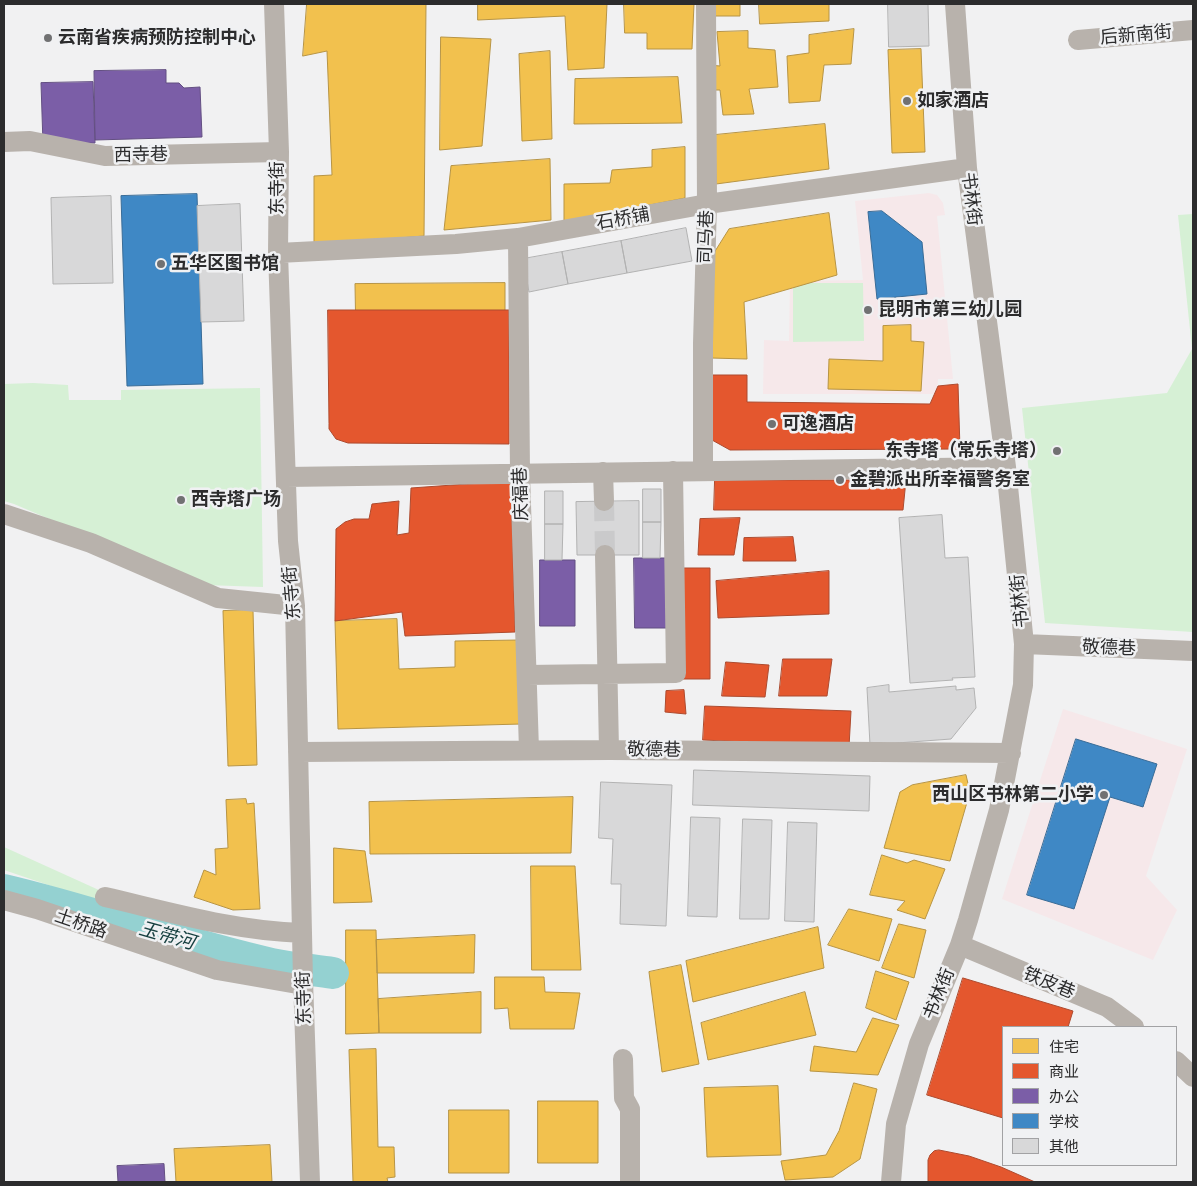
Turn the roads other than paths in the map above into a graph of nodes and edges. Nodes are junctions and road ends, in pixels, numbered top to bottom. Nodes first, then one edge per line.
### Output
1 (274, 4) edge
2 (706, 4) edge
3 (955, 4) edge
4 (1193, 30) edge
5 (1078, 40) dead end
6 (4, 142) edge
7 (279, 152) junction
8 (967, 168) junction
9 (707, 204) junction
10 (518, 238) junction
11 (278, 253) junction
12 (1006, 467) junction
13 (703, 470) junction
14 (673, 471) junction
15 (603, 472) junction
16 (520, 473) junction
17 (286, 477) junction
18 (604, 501) tunnel mouth
19 (4, 514) edge
20 (605, 555) tunnel mouth
21 (295, 606) junction
22 (1024, 644) junction
23 (1193, 651) edge
24 (607, 674) junction
25 (527, 675) junction
26 (529, 750) junction
27 (609, 750) junction
28 (298, 752) junction
29 (1011, 753) junction
30 (105, 897) dead end
31 (4, 900) edge
32 (302, 937) junction
33 (960, 945) junction
34 (303, 982) junction
35 (1133, 1026) edge
36 (623, 1059) dead end
37 (1177, 1062) edge
38 (1193, 1077) edge
39 (310, 1182) edge
40 (630, 1182) edge
41 (891, 1182) edge

1 - 7 street, 东寺街
2 - 9 street, 司马巷
3 - 8 street, 书林街
4 - 5 street, 后新南街
6 - 7 street, 西寺巷
7 - 11 street, 东寺街
8 - 9 street, 石桥铺
8 - 12 street, 书林街
9 - 10 street, 石桥铺
9 - 13 street, 司马巷
10 - 11 street, 石桥铺
10 - 16 street, 庆福巷
11 - 17 street, 东寺街
12 - 13 street
12 - 22 street, 书林街
13 - 14 street
14 - 15 street
14 - 24 street
15 - 16 street
15 - 18 street
16 - 17 street
16 - 25 street, 庆福巷
17 - 21 street, 东寺街
19 - 21 street
20 - 24 street
21 - 28 street, 东寺街
22 - 23 street, 敬德巷
22 - 29 street, 书林街
24 - 25 street
24 - 27 street
25 - 26 street, 庆福巷
26 - 27 street, 敬德巷
26 - 28 street, 敬德巷
27 - 29 street, 敬德巷
28 - 32 street, 东寺街
29 - 33 street, 书林街
30 - 32 street
31 - 34 street, 土桥路
32 - 34 street, 东寺街
33 - 35 street, 铁皮巷
33 - 41 street, 书林街
34 - 39 street, 东寺街
36 - 40 street
37 - 38 street

